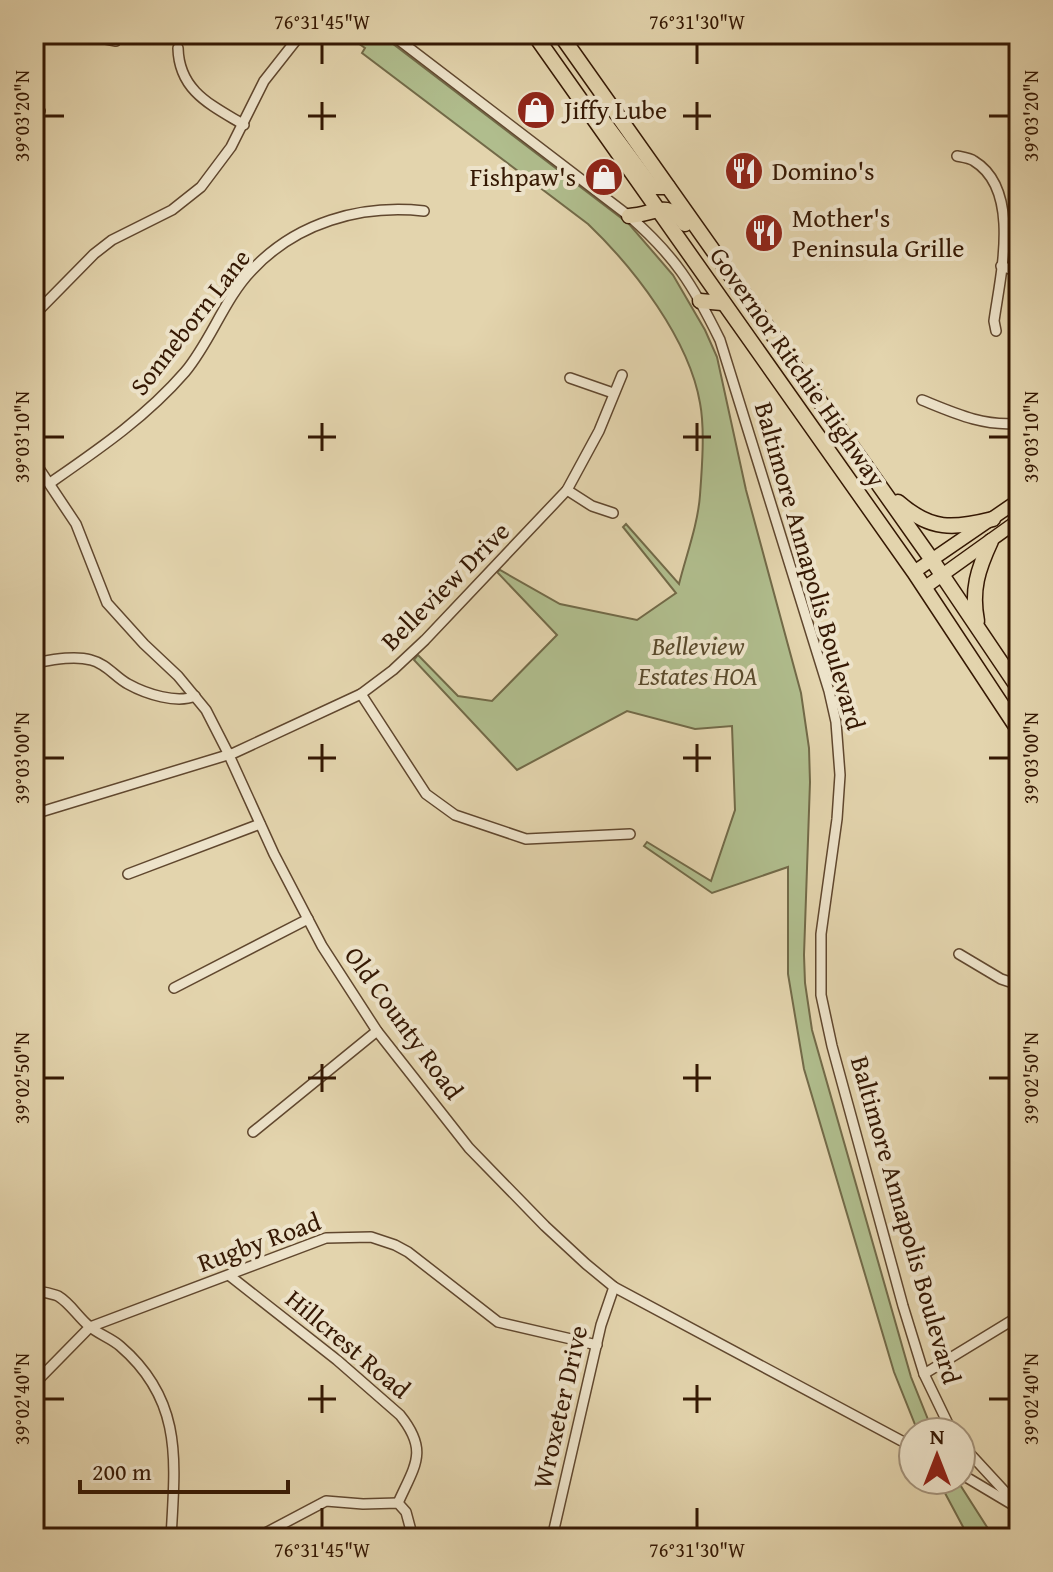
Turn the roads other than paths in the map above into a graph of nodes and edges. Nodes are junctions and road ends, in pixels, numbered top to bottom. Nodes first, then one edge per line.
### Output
1 (80, 34) edge
2 (301, 34) edge
3 (391, 34) edge
4 (534, 34) edge
5 (560, 34) edge
6 (116, 41) dead end
7 (178, 48) dead end
8 (554, 62) junction
9 (244, 125) junction
10 (957, 156) dead end
11 (668, 187) junction
12 (656, 209) junction
13 (424, 211) dead end
14 (629, 216) junction
15 (1001, 266) junction
16 (1019, 272) edge
17 (748, 300) junction
18 (700, 301) junction
19 (722, 303) junction
20 (34, 315) edge
21 (996, 331) dead end
22 (622, 375) dead end
23 (570, 378) dead end
24 (613, 393) junction
25 (922, 400) dead end
26 (1019, 423) edge
27 (34, 461) edge
28 (50, 483) junction
29 (879, 486) junction
30 (567, 490) junction
31 (1019, 500) edge
32 (613, 513) dead end
33 (993, 519) junction
34 (1019, 520) edge
35 (991, 541) junction
36 (932, 560) junction
37 (914, 572) junction
38 (942, 575) junction
39 (924, 588) junction
40 (979, 630) junction
41 (34, 663) edge
42 (1019, 689) edge
43 (361, 694) junction
44 (195, 696) junction
45 (1019, 731) edge
46 (228, 753) junction
47 (34, 814) edge
48 (260, 824) junction
49 (630, 834) dead end
50 (128, 874) dead end
51 (308, 919) junction
52 (959, 954) dead end
53 (1019, 985) edge
54 (174, 988) dead end
55 (377, 1031) junction
56 (253, 1132) dead end
57 (230, 1276) junction
58 (614, 1287) junction
59 (34, 1290) edge
60 (1019, 1316) edge
61 (90, 1327) junction
62 (597, 1345) junction
63 (924, 1374) junction
64 (34, 1384) edge
65 (944, 1416) edge
66 (897, 1438) edge
67 (977, 1462) edge
68 (977, 1483) edge
69 (398, 1503) junction
70 (1019, 1508) edge
71 (171, 1538) edge
72 (256, 1538) edge
73 (413, 1538) edge
74 (552, 1538) edge

1 - 6 street
2 - 9 street
3 - 14 street, Baltimore Annapolis Boulevard
4 - 8 highway, Governor Ritchie Highway
5 - 11 highway, Governor Ritchie Highway
7 - 9 street
8 - 11 highway
8 - 12 highway, Governor Ritchie Highway
9 - 20 street
10 - 15 street
11 - 17 highway, Governor Ritchie Highway
12 - 14 highway
12 - 17 highway
12 - 19 highway, Governor Ritchie Highway
13 - 28 street, Sonneborn Lane
14 - 18 street, Baltimore Annapolis Boulevard
15 - 16 street
15 - 21 street
17 - 29 highway, Governor Ritchie Highway
18 - 19 highway
18 - 63 street, Baltimore Annapolis Boulevard
19 - 37 highway, Governor Ritchie Highway
22 - 24 street, Belleview Drive
23 - 24 street
24 - 30 street, Belleview Drive
25 - 26 street
27 - 28 street, Old County Road
28 - 44 street, Old County Road
29 - 33 highway
29 - 36 highway, Governor Ritchie Highway
30 - 32 street
30 - 43 street, Belleview Drive
31 - 33 main road
33 - 36 main road
34 - 35 main road
35 - 38 main road
35 - 40 highway
36 - 37 main road
36 - 38 highway, Governor Ritchie Highway
37 - 39 highway, Governor Ritchie Highway
38 - 39 main road
38 - 40 highway, Governor Ritchie Highway
39 - 45 highway, Governor Ritchie Highway
40 - 42 highway, Governor Ritchie Highway
41 - 44 street
43 - 46 street, Belleview Drive
43 - 49 street
44 - 46 street, Old County Road
46 - 47 street, Belleview Drive
46 - 48 street, Old County Road
48 - 50 street
48 - 51 street, Old County Road
51 - 54 street
51 - 55 street, Old County Road
52 - 53 street
55 - 56 street
55 - 58 street, Old County Road
57 - 61 street, Rugby Road
57 - 62 street, Rugby Road
57 - 69 street, Hillcrest Road
58 - 62 street, Wroxeter Drive
58 - 66 street, Old County Road
59 - 61 street
60 - 63 street
61 - 64 street, Rugby Road
61 - 71 street
62 - 74 street, Wroxeter Drive
63 - 65 street, Baltimore Annapolis Boulevard
67 - 70 street
68 - 70 street
69 - 72 street
69 - 73 street

